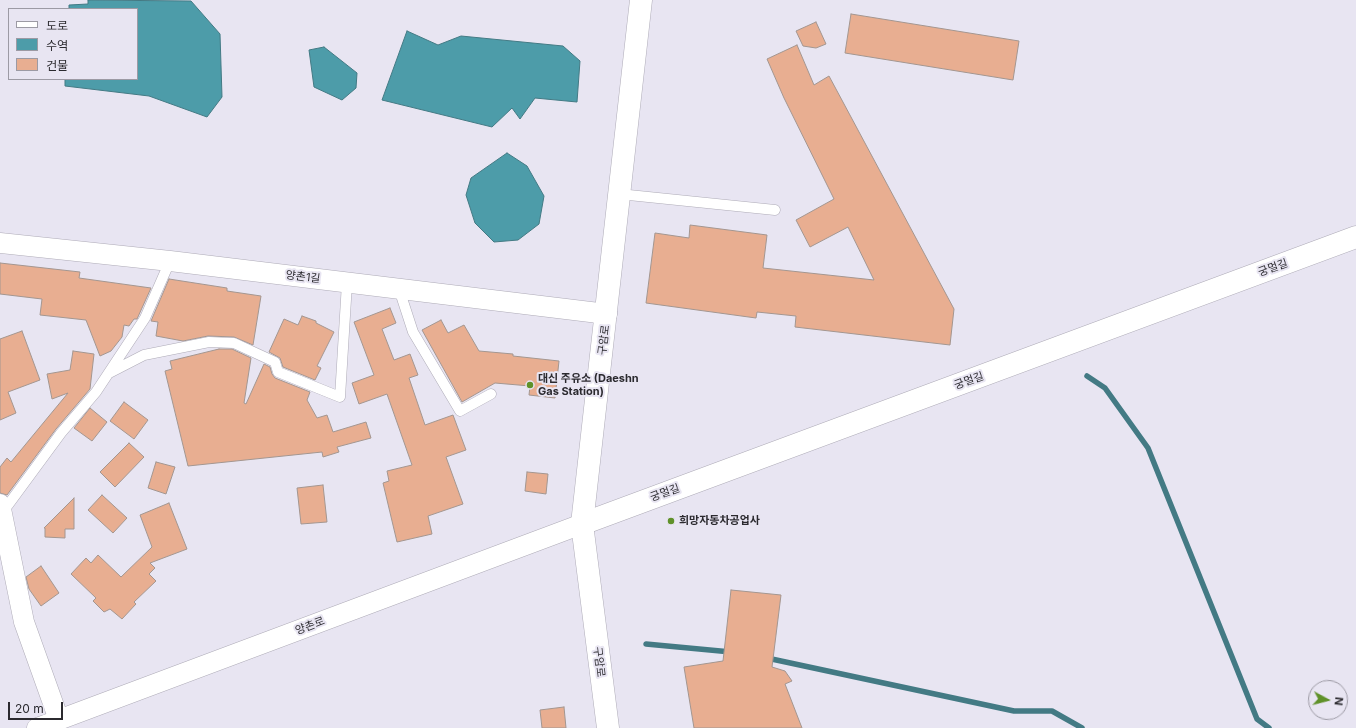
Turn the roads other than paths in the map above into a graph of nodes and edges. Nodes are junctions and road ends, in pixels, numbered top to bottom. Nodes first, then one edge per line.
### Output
1 (641, 0) edge
2 (619, 194) junction
3 (775, 210) dead end
4 (1356, 237) edge
5 (0, 243) edge
6 (170, 261) junction
7 (347, 283) junction
8 (399, 289) junction
9 (607, 314) junction
10 (109, 373) junction
11 (491, 394) dead end
12 (0, 500) edge
13 (0, 504) edge
14 (582, 524) junction
15 (5, 554) edge
16 (59, 720) junction
17 (37, 728) edge
18 (608, 728) edge

1 - 2 street, 구암로
2 - 3 lane
2 - 9 street, 구암로
4 - 14 street, 궁멀길
5 - 6 street, 양촌1길
6 - 7 street, 양촌1길
6 - 10 lane
7 - 8 street, 양촌1길
7 - 10 lane
8 - 9 street, 양촌1길
8 - 11 lane
9 - 14 street, 구암로
10 - 12 lane
13 - 15 street
14 - 16 street, 양촌로
14 - 18 street, 구암로
15 - 16 street
16 - 17 street, 양촌로

